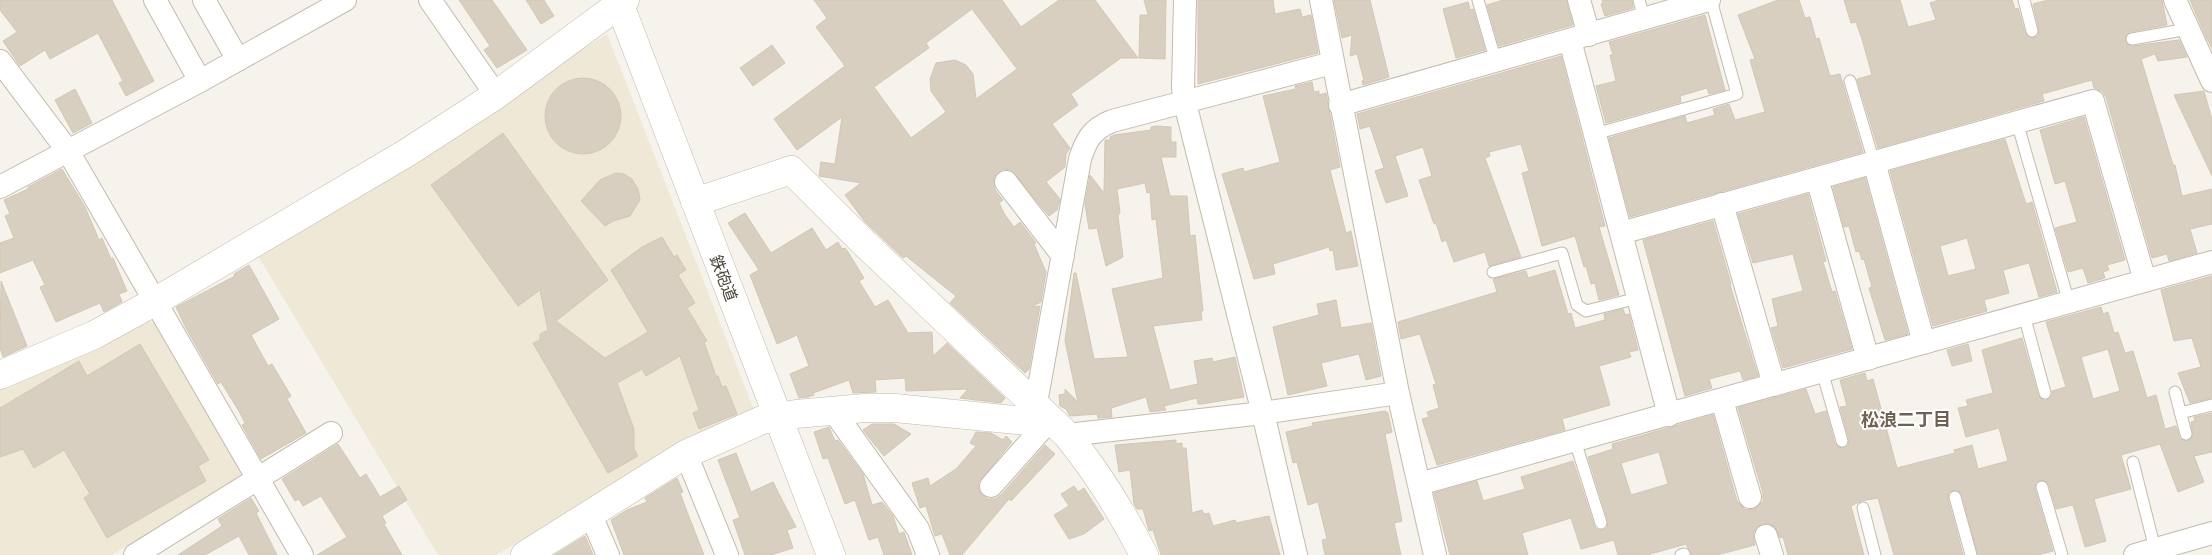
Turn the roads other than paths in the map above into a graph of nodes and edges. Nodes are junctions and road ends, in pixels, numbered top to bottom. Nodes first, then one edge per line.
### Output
1 (155, 0) edge
2 (204, 0) edge
3 (345, 0) edge
4 (430, 0) edge
5 (1185, 0) edge
6 (1321, 0) edge
7 (1478, 0) edge
8 (1579, 0) edge
9 (1710, 0) edge
10 (2024, 0) edge
11 (621, 1) edge
12 (2177, 1) edge
13 (1641, 9) edge
14 (2188, 29) junction
15 (2032, 31) dead end
16 (1580, 38) junction
17 (2132, 39) dead end
18 (238, 60) junction
19 (0, 61) edge
20 (1496, 62) junction
21 (1332, 63) junction
22 (200, 81) junction
23 (1850, 82) dead end
24 (2212, 82) edge
25 (496, 95) junction
26 (1185, 103) junction
27 (1340, 104) junction
28 (2017, 122) junction
29 (1595, 134) junction
30 (68, 151) junction
31 (1874, 162) junction
32 (1817, 178) junction
33 (1006, 182) dead end
34 (0, 187) edge
35 (695, 202) junction
36 (1722, 204) junction
37 (1621, 233) junction
38 (1063, 256) junction
39 (2212, 262) edge
40 (1493, 272) dead end
41 (2145, 281) junction
42 (1638, 298) junction
43 (156, 301) junction
44 (2069, 303) junction
45 (2024, 315) junction
46 (1924, 343) junction
47 (1868, 359) junction
48 (1822, 372) junction
49 (0, 375) edge
50 (1774, 385) junction
51 (2174, 392) dead end
52 (1398, 393) junction
53 (2045, 393) dead end
54 (1722, 400) junction
55 (2212, 404) edge
56 (832, 409) junction
57 (1263, 413) junction
58 (2180, 413) junction
59 (1669, 415) junction
60 (778, 418) junction
61 (1052, 421) junction
62 (331, 433) dead end
63 (2186, 434) dead end
64 (1575, 441) junction
65 (1842, 441) dead end
66 (686, 454) junction
67 (2132, 462) dead end
68 (258, 479) junction
69 (1418, 484) junction
70 (991, 486) dead end
71 (2042, 487) dead end
72 (1750, 497) dead end
73 (1954, 497) dead end
74 (1863, 508) dead end
75 (590, 513) junction
76 (1601, 523) dead end
77 (2212, 533) edge
78 (2149, 553) edge
79 (134, 555) edge
80 (302, 555) edge
81 (525, 555) edge
82 (608, 555) edge
83 (727, 555) edge
84 (832, 555) edge
85 (928, 555) edge
86 (1144, 555) edge
87 (1296, 555) edge
88 (1435, 555) edge
89 (1875, 555) edge
90 (1971, 555) edge
91 (2062, 555) edge

1 - 22 street
2 - 18 street
3 - 18 street
4 - 25 street
5 - 26 street
6 - 21 street
7 - 20 lane
8 - 16 street
9 - 13 street
9 - 29 lane
10 - 15 lane
11 - 25 street
11 - 35 street, 鉄砲道
12 - 14 street
13 - 16 street
14 - 17 lane
14 - 24 street
16 - 20 street
16 - 29 street
18 - 22 street
19 - 30 street
20 - 27 street
21 - 26 street
21 - 27 street
22 - 30 street
23 - 31 lane
25 - 43 street
26 - 38 street
26 - 57 street
27 - 52 street
28 - 31 street
28 - 41 street
28 - 44 lane
29 - 37 street
30 - 34 street
30 - 43 street
31 - 32 street
31 - 46 street
32 - 36 street
32 - 47 street
33 - 38 street
35 - 60 street, 鉄砲道
35 - 61 street
36 - 37 street
36 - 50 street
37 - 42 street
38 - 61 street
39 - 41 street
40 - 42 lane
41 - 44 street
42 - 59 street
43 - 49 street
43 - 68 street
44 - 45 street
45 - 46 street
45 - 53 lane
46 - 47 street
47 - 48 street
48 - 50 street
48 - 65 lane
50 - 54 street
51 - 58 lane
52 - 57 street
52 - 69 street
54 - 59 street
54 - 72 street
55 - 58 lane
56 - 60 street
56 - 61 street
56 - 85 street
57 - 61 street
57 - 87 street
58 - 63 lane
59 - 64 street
60 - 66 street
60 - 84 street, 鉄砲道
61 - 70 street
61 - 86 street
62 - 68 street
64 - 69 street
64 - 76 lane
66 - 75 street
66 - 83 street
67 - 78 lane
68 - 79 street
68 - 80 street
69 - 88 street
71 - 91 lane
73 - 90 lane
74 - 89 lane
75 - 81 street
75 - 82 street
77 - 78 street

